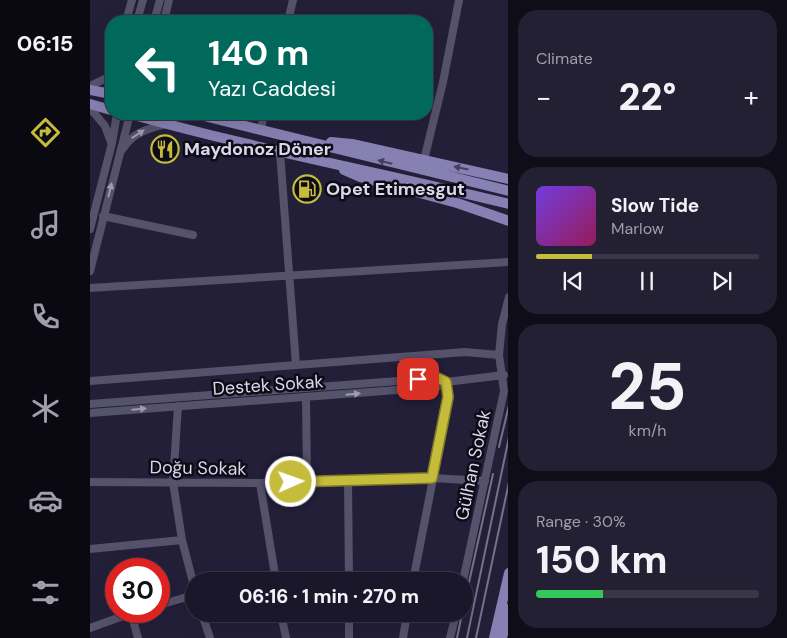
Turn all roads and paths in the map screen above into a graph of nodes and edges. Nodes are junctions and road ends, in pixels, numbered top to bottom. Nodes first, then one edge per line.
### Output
1 (132, 0) edge
2 (142, 0) edge
3 (160, 0) edge
4 (169, 0) edge
5 (293, 0) edge
6 (459, 0) edge
7 (128, 15) edge
8 (138, 15) edge
9 (156, 15) edge
10 (165, 15) edge
11 (289, 15) edge
12 (105, 79) edge
13 (90, 88) edge
14 (105, 92) edge
15 (90, 104) edge
16 (90, 108) edge
17 (105, 108) edge
18 (116, 120) edge
19 (128, 120) edge
20 (152, 120) edge
21 (222, 120) edge
22 (263, 120) edge
23 (166, 124) junction
24 (261, 129) junction
25 (307, 140) junction
26 (112, 143) junction
27 (280, 152) junction
28 (118, 156) junction
29 (320, 160) junction
30 (424, 160) junction
31 (508, 179) edge
32 (508, 191) edge
33 (508, 204) edge
34 (104, 216) junction
35 (508, 221) edge
36 (90, 229) edge
37 (193, 235) dead end
38 (508, 262) edge
39 (90, 271) edge
40 (289, 275) junction
41 (90, 288) edge
42 (508, 298) edge
43 (499, 355) junction
44 (296, 366) junction
45 (504, 375) junction
46 (90, 380) edge
47 (446, 382) junction
48 (306, 398) junction
49 (90, 400) edge
50 (99, 403) junction
51 (90, 404) edge
52 (178, 406) junction
53 (90, 413) edge
54 (432, 478) junction
55 (348, 480) junction
56 (306, 481) junction
57 (485, 481) junction
58 (90, 482) edge
59 (173, 482) junction
60 (260, 483) junction
61 (182, 540) junction
62 (90, 549) edge
63 (190, 572) edge
64 (275, 572) edge
65 (349, 572) edge
66 (415, 572) edge
67 (465, 572) edge
68 (508, 573) edge
69 (185, 598) edge
70 (170, 602) edge
71 (508, 609) edge
72 (205, 622) edge
73 (283, 622) edge
74 (349, 622) edge
75 (406, 622) edge
76 (454, 622) edge
77 (105, 623) edge
78 (136, 623) edge
79 (90, 628) edge
80 (138, 638) edge
81 (210, 638) edge
82 (286, 638) edge
83 (349, 638) edge
84 (403, 638) edge
85 (450, 638) edge
86 (494, 638) edge
87 (502, 638) edge

1 - 7 street
2 - 8 street
3 - 9 street
4 - 10 street
5 - 11 street
6 - 30 street
12 - 13 street
13 - 14 main road
15 - 17 main road
16 - 26 street
18 - 26 street
19 - 28 street
20 - 23 main road
21 - 24 main road
22 - 24 street
23 - 27 main road
28 -> 23 street
24 - 25 main road
25 - 30 main road
32 -> 25 main road
26 - 36 street
27 - 29 main road
27 - 40 street
34 -> 28 street
29 - 33 main road
29 - 35 main road
31 -> 30 main road
34 - 37 street
34 - 39 street
38 - 40 street
40 - 41 street
40 - 44 street
42 - 43 street, Gülhan Sokak
43 - 44 street
43 - 45 street, Gülhan Sokak
44 - 46 street
45 - 47 street, Destek Sokak
45 - 57 street, Gülhan Sokak
48 -> 47 street, Destek Sokak
47 - 50 street, Destek Sokak
47 - 54 street
48 - 52 street, Destek Sokak
48 - 56 street
49 - 50 street
50 - 51 street, Destek Sokak
53 -> 52 street, Destek Sokak
52 - 59 street
54 - 55 street, Doğu Sokak
54 - 57 street, Doğu Sokak
54 - 66 street
55 - 56 street, Doğu Sokak
55 - 65 street
56 - 60 street, Doğu Sokak
57 - 67 street, Gülhan Sokak
58 - 59 street, Doğu Sokak
59 - 60 street, Doğu Sokak
59 - 61 street
60 - 64 street
61 - 62 street
61 - 63 street
68 - 86 main road
69 - 70 street
71 - 87 main road
72 - 81 street
73 - 82 street
74 - 83 street
75 - 84 street
76 - 85 street
77 - 79 street
78 - 80 street

